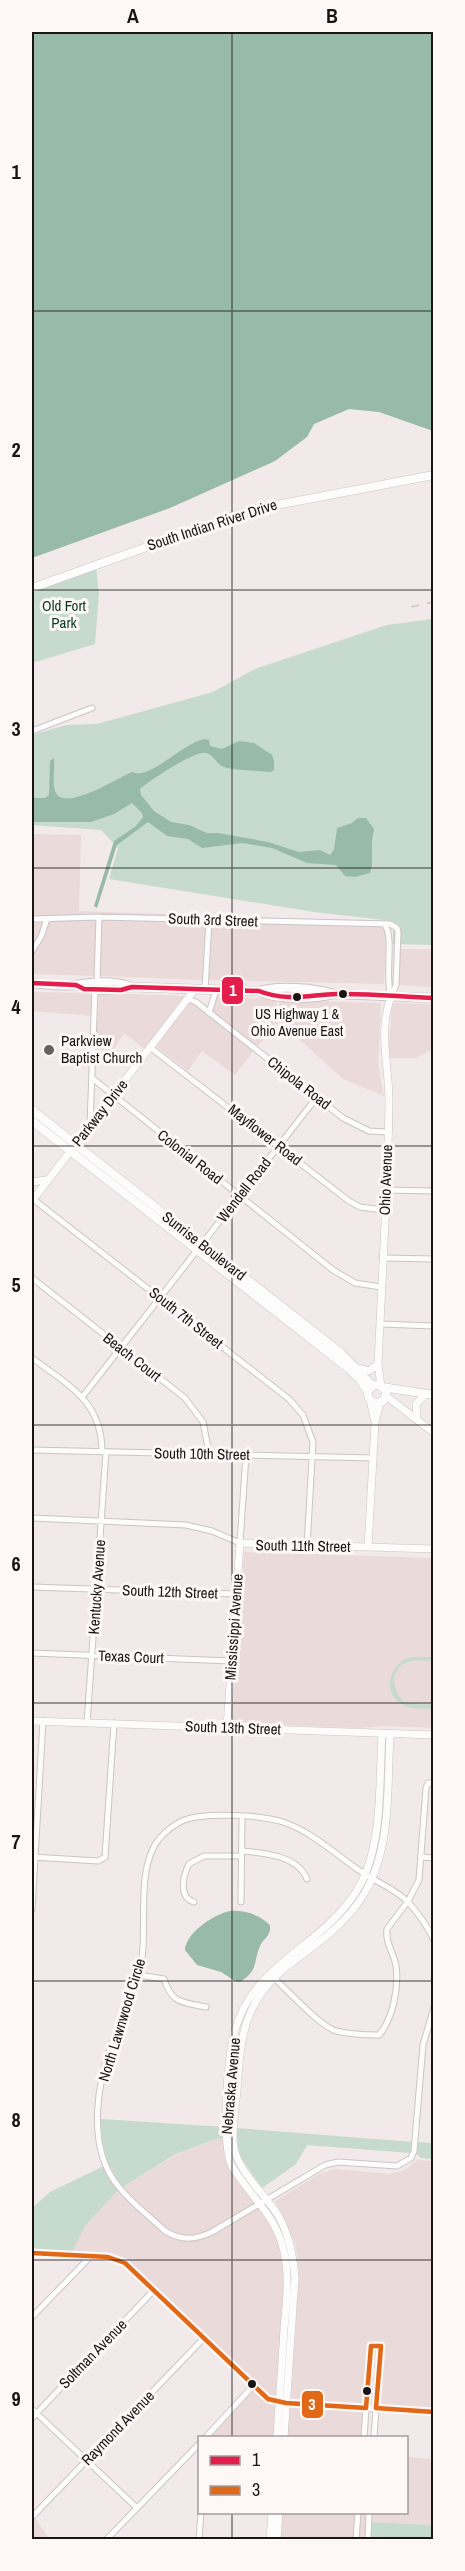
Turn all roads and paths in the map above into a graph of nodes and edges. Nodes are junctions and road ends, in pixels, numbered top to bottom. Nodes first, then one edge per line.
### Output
1 (434, 475) edge
2 (32, 588) edge
3 (92, 708) dead end
4 (32, 731) edge
5 (99, 917) junction
6 (32, 919) edge
7 (47, 919) junction
8 (209, 920) junction
9 (384, 924) junction
10 (394, 925) joint
11 (32, 951) edge
12 (32, 983) edge
13 (96, 986) junction
14 (195, 989) junction
15 (206, 990) junction
16 (216, 990) junction
17 (391, 997) junction
18 (434, 998) edge
19 (188, 999) junction
20 (209, 1013) junction
21 (151, 1048) junction
22 (92, 1078) junction
23 (112, 1096) junction
24 (317, 1097) junction
25 (32, 1110) edge
26 (32, 1121) edge
27 (90, 1125) junction
28 (388, 1132) junction
29 (278, 1145) junction
30 (72, 1148) junction
31 (46, 1180) junction
32 (32, 1182) edge
33 (385, 1190) junction
34 (434, 1191) edge
35 (240, 1195) junction
36 (32, 1199) edge
37 (384, 1209) junction
38 (200, 1247) junction
39 (382, 1257) junction
40 (434, 1259) edge
41 (32, 1278) edge
42 (381, 1287) junction
43 (159, 1298) junction
44 (380, 1324) junction
45 (434, 1326) edge
46 (121, 1348) junction
47 (32, 1358) edge
48 (378, 1364) junction
49 (356, 1368) junction
50 (378, 1393) junction
51 (429, 1395) edge
52 (83, 1396) junction
53 (417, 1419) junction
54 (434, 1433) edge
55 (32, 1450) edge
56 (104, 1452) junction
57 (209, 1453) junction
58 (246, 1455) junction
59 (313, 1457) junction
60 (373, 1458) junction
61 (32, 1518) edge
62 (101, 1521) junction
63 (240, 1543) junction
64 (307, 1546) junction
65 (368, 1547) junction
66 (434, 1549) edge
67 (32, 1587) edge
68 (97, 1589) junction
69 (237, 1594) junction
70 (32, 1653) edge
71 (92, 1655) junction
72 (231, 1661) junction
73 (32, 1721) edge
74 (43, 1721) junction
75 (87, 1723) junction
76 (114, 1723) junction
77 (227, 1727) junction
78 (386, 1734) junction
79 (434, 1735) edge
80 (434, 1783) edge
81 (242, 1817) junction
82 (242, 1853) junction
83 (34, 1857) edge
84 (421, 1857) junction
85 (434, 1858) edge
86 (369, 1877) junction
87 (307, 1879) dead end
88 (408, 1901) junction
89 (194, 1902) dead end
90 (241, 1902) dead end
91 (32, 1909) edge
92 (434, 1940) edge
93 (138, 1975) junction
94 (271, 1975) junction
95 (206, 2007) dead end
96 (434, 2007) edge
97 (233, 2157) junction
98 (267, 2198) junction
99 (260, 2202) junction
100 (281, 2229) junction
101 (32, 2253) edge
102 (90, 2257) junction
103 (154, 2290) junction
104 (32, 2317) edge
105 (204, 2338) junction
106 (253, 2386) junction
107 (283, 2403) junction
108 (366, 2408) junction
109 (376, 2408) junction
110 (434, 2412) edge
111 (33, 2414) edge
112 (206, 2436) edge
113 (277, 2436) edge
114 (284, 2436) edge
115 (364, 2436) edge
116 (374, 2436) edge
117 (198, 2445) edge
118 (86, 2462) junction
119 (136, 2507) junction
120 (201, 2514) edge
121 (358, 2514) edge
122 (369, 2514) edge
123 (275, 2516) edge
124 (32, 2517) edge
125 (106, 2540) edge
126 (199, 2540) edge
127 (270, 2540) edge
128 (277, 2540) edge
129 (356, 2540) edge
130 (368, 2540) edge

1 - 2 main road, South Indian River Drive
3 - 4 street
5 - 7 street, South 3rd Street
5 - 8 street, South 3rd Street
5 - 13 street
6 - 7 street, South 3rd Street
7 - 11 street
8 - 9 street, South 3rd Street
8 - 15 street
9 - 10 street, South 3rd Street
9 - 17 street, Ohio Avenue
10 - 17 street, Ohio Avenue
12 - 13 main road
13 - 14 main road
13 - 22 street
14 - 15 main road
14 - 19 street, Parkway Drive
15 - 16 main road
16 - 17 main road
16 - 20 street
17 - 18 main road
17 - 28 street, Ohio Avenue
19 - 20 street, Chipola Road
19 - 21 street, Parkway Drive
20 - 24 street, Chipola Road
21 - 23 street, Parkway Drive
21 - 29 street, Mayflower Road
22 - 23 street, Colonial Road
22 - 27 street
23 - 27 street, Parkway Drive
23 - 35 street, Colonial Road
24 - 28 street, Chipola Road
24 - 29 street, Wendell Road
25 - 30 main road, Sunrise Boulevard
26 - 30 main road, Sunrise Boulevard
27 - 30 street, Parkway Drive
28 - 33 street, Ohio Avenue
29 - 35 street, Wendell Road
29 - 37 street, Mayflower Road
30 - 31 street, Parkway Drive
30 - 38 main road, Sunrise Boulevard
31 - 32 street
31 - 36 street, Parkway Drive
33 - 34 street
33 - 37 street, Ohio Avenue
35 - 38 street, Wendell Road
35 - 42 street, Colonial Road
36 - 43 street, South 7th Street
37 - 39 street, Ohio Avenue
38 - 43 street, Wendell Road
38 - 49 main road, Sunrise Boulevard
38 - 50 main road, Sunrise Boulevard
39 - 40 street
39 - 42 street, Ohio Avenue
41 - 46 street, Beach Court
42 - 44 street, Ohio Avenue
43 - 46 street, Wendell Road
43 - 59 street, South 7th Street
44 - 45 street
44 - 48 street, Ohio Avenue
46 - 52 street, Wendell Road
46 - 57 street, Beach Court
47 - 52 street
48 - 49 street
48 - 50 street, Ohio Avenue
49 - 50 main road, Sunrise Boulevard
50 - 51 main road
50 - 53 street
50 - 60 street, Ohio Avenue
51 - 53 street
52 - 56 street, Kentucky Avenue
53 - 54 street
55 - 56 street, South 10th Street
56 - 57 street, South 10th Street
56 - 62 street, Kentucky Avenue
57 - 58 street, South 10th Street
58 - 59 street, South 10th Street
58 - 63 street, Mississippi Avenue
59 - 60 street, South 10th Street
59 - 64 street
60 - 65 street, Ohio Avenue
61 - 62 street, South 11th Street
62 - 63 street, South 11th Street
62 - 68 street, Kentucky Avenue
63 - 64 street, South 11th Street
63 - 69 street, Mississippi Avenue
64 - 65 street, South 11th Street
65 - 66 street, South 11th Street
67 - 68 street, South 12th Street
68 - 69 street, South 12th Street
68 - 71 street, Kentucky Avenue
69 - 72 street, Mississippi Avenue
70 - 71 street, Texas Court
71 - 72 street, Texas Court
71 - 75 street, Kentucky Avenue
72 - 77 street, Mississippi Avenue
73 - 74 street, South 13th Street
74 - 75 street, South 13th Street
74 - 83 street
75 - 76 street, South 13th Street
76 - 77 street, South 13th Street
76 - 83 street
77 - 78 street, South 13th Street
78 - 79 street, South 13th Street
78 - 86 street, Nebraska Avenue
80 - 84 street
81 - 82 street
81 - 86 street, North Lawnwood Circle
81 - 93 street, North Lawnwood Circle
82 - 87 street
82 - 89 street
82 - 90 street
83 - 91 street
84 - 85 street
84 - 88 street
86 - 88 street, North Lawnwood Circle
86 - 94 street, Nebraska Avenue
88 - 92 street, North Lawnwood Circle
88 - 94 street
93 - 95 street
93 - 99 street, North Lawnwood Circle
94 - 97 street, Nebraska Avenue
96 - 98 street, North Lawnwood Circle
97 - 98 street, Nebraska Avenue
97 - 99 street, Nebraska Avenue
98 - 99 street, North Lawnwood Circle
98 - 100 street, Nebraska Avenue
99 - 100 street, Nebraska Avenue
100 - 107 street, Nebraska Avenue
101 - 102 street
102 - 103 street
102 - 104 street
103 - 105 street
103 - 111 street, Soltman Avenue
105 - 106 street
105 - 118 street, Raymond Avenue
106 - 107 street
106 - 112 street
107 - 108 street
107 - 113 street, Nebraska Avenue
107 - 114 street, Nebraska Avenue
108 - 109 street
108 - 115 street
109 - 110 street
109 - 116 street
111 - 118 street
117 - 119 street
118 - 119 street
118 - 124 street, Raymond Avenue
119 - 125 street
120 - 126 street
121 - 129 street
122 - 130 street
123 - 127 street
123 - 128 street

